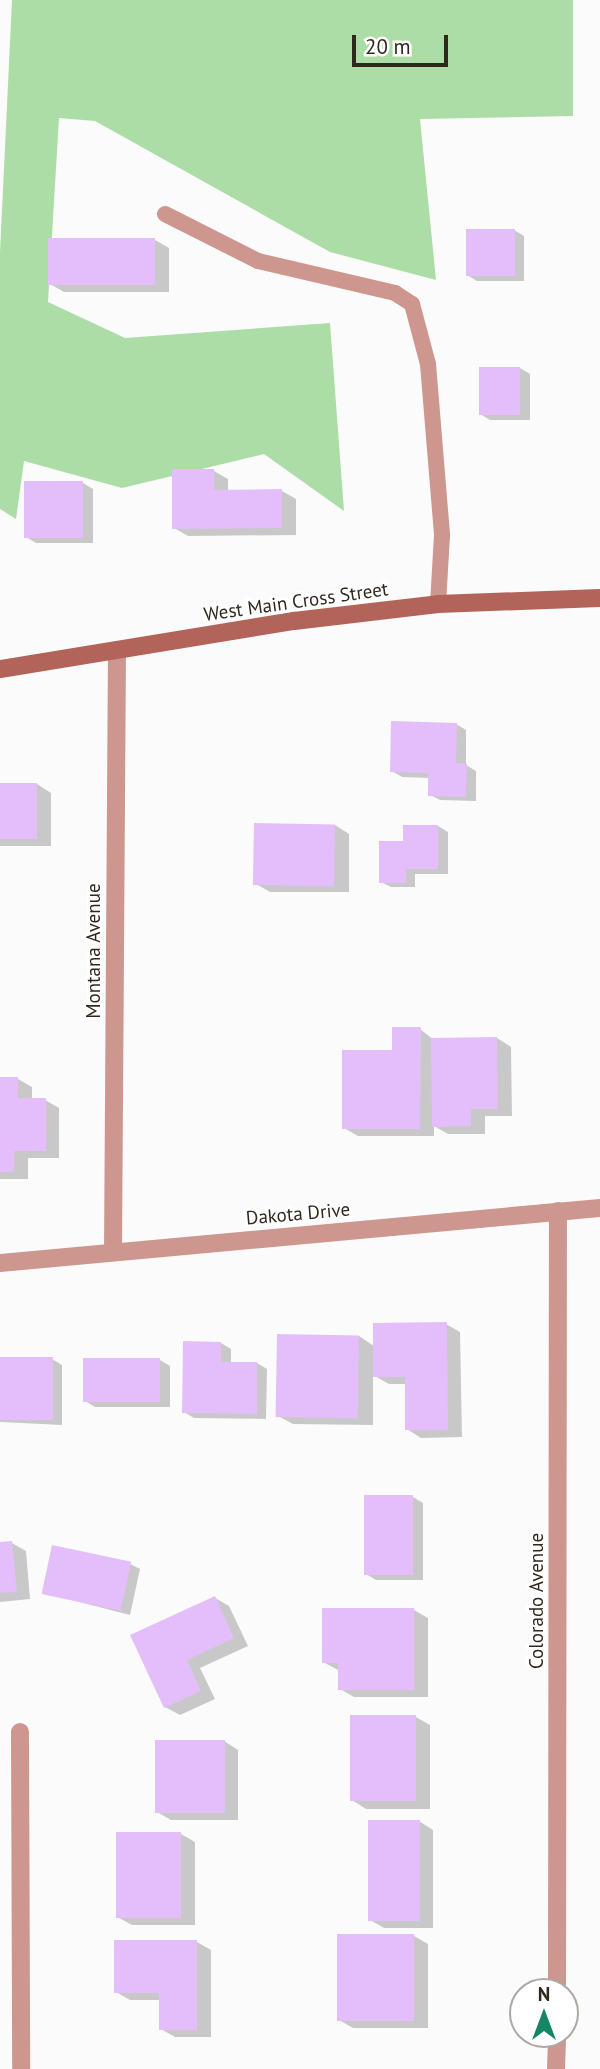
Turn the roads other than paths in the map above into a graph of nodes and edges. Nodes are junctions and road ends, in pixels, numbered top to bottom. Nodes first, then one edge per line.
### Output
1 (165, 214) dead end
2 (600, 598) edge
3 (438, 604) junction
4 (117, 650) junction
5 (0, 669) edge
6 (600, 1208) edge
7 (558, 1211) junction
8 (113, 1252) junction
9 (0, 1263) edge
10 (20, 1732) dead end
11 (557, 1978) edge
12 (556, 2048) edge
13 (21, 2069) edge
14 (556, 2069) edge

1 - 3 lane
2 - 3 main road, West Main Cross Street
3 - 4 main road, West Main Cross Street
4 - 5 main road, West Main Cross Street
4 - 8 street, Montana Avenue
6 - 7 street, Dakota Drive
7 - 8 street, Dakota Drive
7 - 11 street, Colorado Avenue
8 - 9 street, Dakota Drive
10 - 13 street
12 - 14 street

